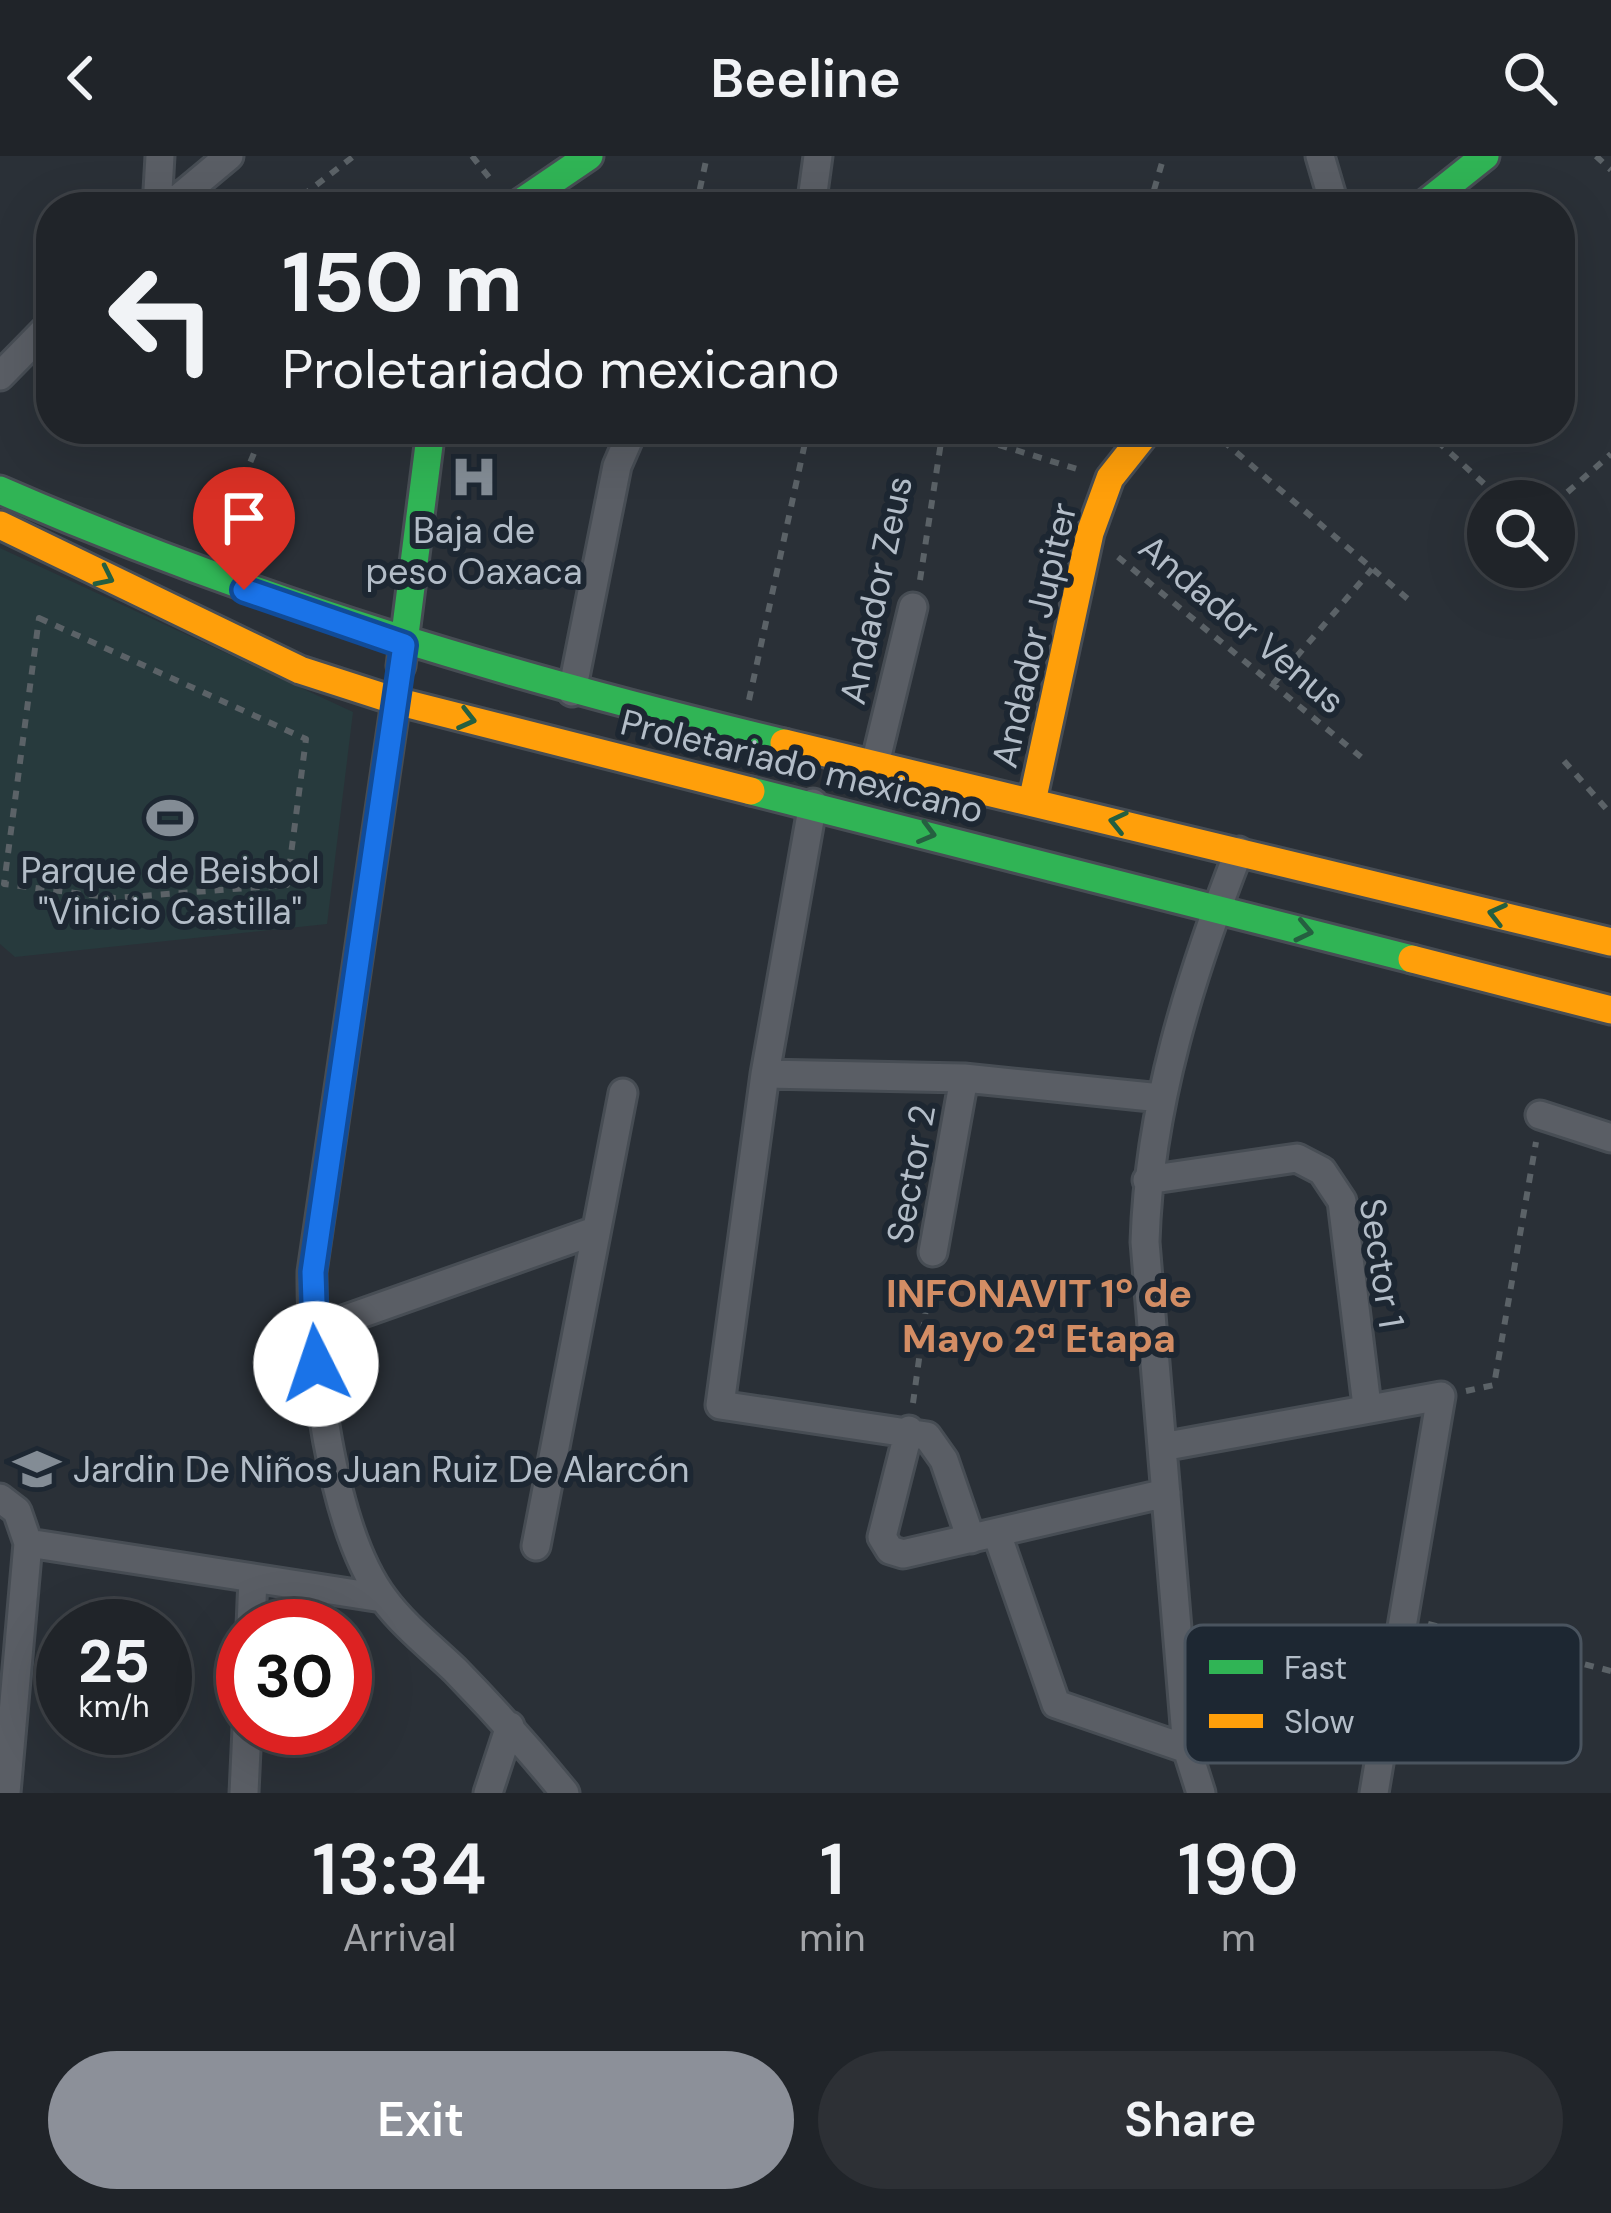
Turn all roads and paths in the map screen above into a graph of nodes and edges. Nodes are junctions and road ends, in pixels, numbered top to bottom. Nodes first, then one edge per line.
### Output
1 (160, 156) edge
2 (229, 156) edge
3 (353, 156) edge
4 (589, 156) edge
5 (707, 156) edge
6 (818, 156) edge
7 (1164, 156) edge
8 (1320, 156) edge
9 (1485, 156) edge
10 (1596, 156) edge
11 (1611, 170) edge
12 (158, 192) edge
13 (186, 192) edge
14 (307, 192) edge
15 (536, 192) edge
16 (699, 192) edge
17 (813, 192) edge
18 (1153, 192) edge
19 (1331, 192) edge
20 (1439, 192) edge
21 (36, 339) edge
22 (0, 376) edge
23 (258, 444) edge
24 (429, 444) edge
25 (626, 444) edge
26 (805, 444) edge
27 (943, 444) edge
28 (996, 444) edge
29 (1137, 444) edge
30 (1227, 444) edge
31 (1440, 444) edge
32 (1611, 454) edge
33 (1110, 478) junction
34 (1480, 480) edge
35 (1575, 486) edge
36 (0, 490) edge
37 (0, 525) edge
38 (1090, 533) junction
39 (1372, 568) junction
40 (203, 576) junction
41 (1408, 600) dead end
42 (914, 607) joint
43 (404, 645) junction
44 (1273, 684) junction
45 (572, 692) junction
46 (396, 701) junction
47 (742, 733) junction
48 (1360, 757) dead end
49 (1564, 761) dead end
50 (875, 764) junction
51 (730, 785) junction
52 (1032, 802) junction
53 (812, 803) junction
54 (1611, 814) edge
55 (1239, 851) junction
56 (4, 884) joint
57 (1216, 911) junction
58 (1611, 943) edge
59 (1611, 1010) edge
60 (765, 1074) junction
61 (964, 1078) junction
62 (623, 1093) dead end
63 (1160, 1098) junction
64 (1540, 1115) joint
65 (1611, 1138) edge
66 (1147, 1180) junction
67 (592, 1232) junction
68 (933, 1252) joint
69 (312, 1331) junction
70 (1441, 1396) junction
71 (1367, 1406) junction
72 (909, 1430) junction
73 (1162, 1447) junction
74 (1166, 1493) junction
75 (0, 1498) edge
76 (984, 1536) junction
77 (28, 1543) junction
78 (536, 1546) dead end
79 (253, 1578) junction
80 (382, 1598) junction
81 (252, 1599) edge
82 (1402, 1617) junction
83 (1401, 1625) edge
84 (1433, 1625) edge
85 (1581, 1663) edge
86 (1611, 1671) edge
87 (1185, 1725) edge
88 (510, 1726) junction
89 (1185, 1748) edge
90 (246, 1755) edge
91 (1191, 1763) edge
92 (1378, 1763) edge
93 (7, 1793) edge
94 (244, 1793) edge
95 (488, 1793) edge
96 (565, 1793) edge
97 (1201, 1793) edge
98 (1373, 1793) edge

1 - 12 street
2 - 13 street
3 - 14 path
4 - 15 main road
5 - 16 path
6 - 17 street
7 - 18 path
8 - 19 street
9 - 20 main road
10 - 11 path
21 - 22 street
23 - 40 path
24 - 43 main road
25 - 45 street
26 - 47 path
27 - 42 path, Andador Zeus
28 - 33 path
29 - 33 main road, Andador Jupiter
30 - 39 path
31 - 34 path
32 - 35 path
33 - 38 main road, Andador Jupiter
36 - 40 main road, Proletariado mexicano
37 -> 46 main road, Proletariado mexicano
38 - 44 path, Andador Venus
38 - 52 main road, Andador Jupiter
39 - 41 path
39 - 44 path
40 - 43 main road, Proletariado mexicano
42 - 50 street, Andador Zeus
43 - 45 main road, Proletariado mexicano
43 - 46 main road
44 - 48 path, Andador Venus
45 - 47 main road, Proletariado mexicano
46 -> 51 main road, Proletariado mexicano
46 - 69 street
47 - 50 main road, Proletariado mexicano
47 - 51 main road
49 - 54 path
50 - 52 main road, Proletariado mexicano
51 - 53 main road, Proletariado mexicano
55 -> 52 main road, Proletariado mexicano
53 -> 57 main road, Proletariado mexicano
53 - 60 street
55 - 57 street
58 -> 55 main road, Proletariado mexicano
56 - 56 path
57 -> 59 main road, Proletariado mexicano
57 - 63 street
60 - 61 street
60 - 72 street
61 - 63 street, Sector 2
61 - 68 street, Sector 2
62 - 67 street
63 - 66 street
64 - 65 street
64 - 70 path
66 - 71 street, Sector 1
66 - 73 street
67 - 69 street
67 - 78 street
68 - 72 path, Sector 2
69 - 80 street
70 - 71 street
70 - 82 street
71 - 73 street
72 - 76 street
72 - 76 street
73 - 74 street
74 - 76 street
74 - 87 street
75 - 77 street
76 - 89 street
77 - 79 street
77 - 93 street
79 - 80 street
79 - 81 street
80 - 88 street
82 - 83 street
82 - 84 path
85 - 86 path
88 - 95 street
88 - 96 street
90 - 94 street
91 - 97 street
92 - 98 street

